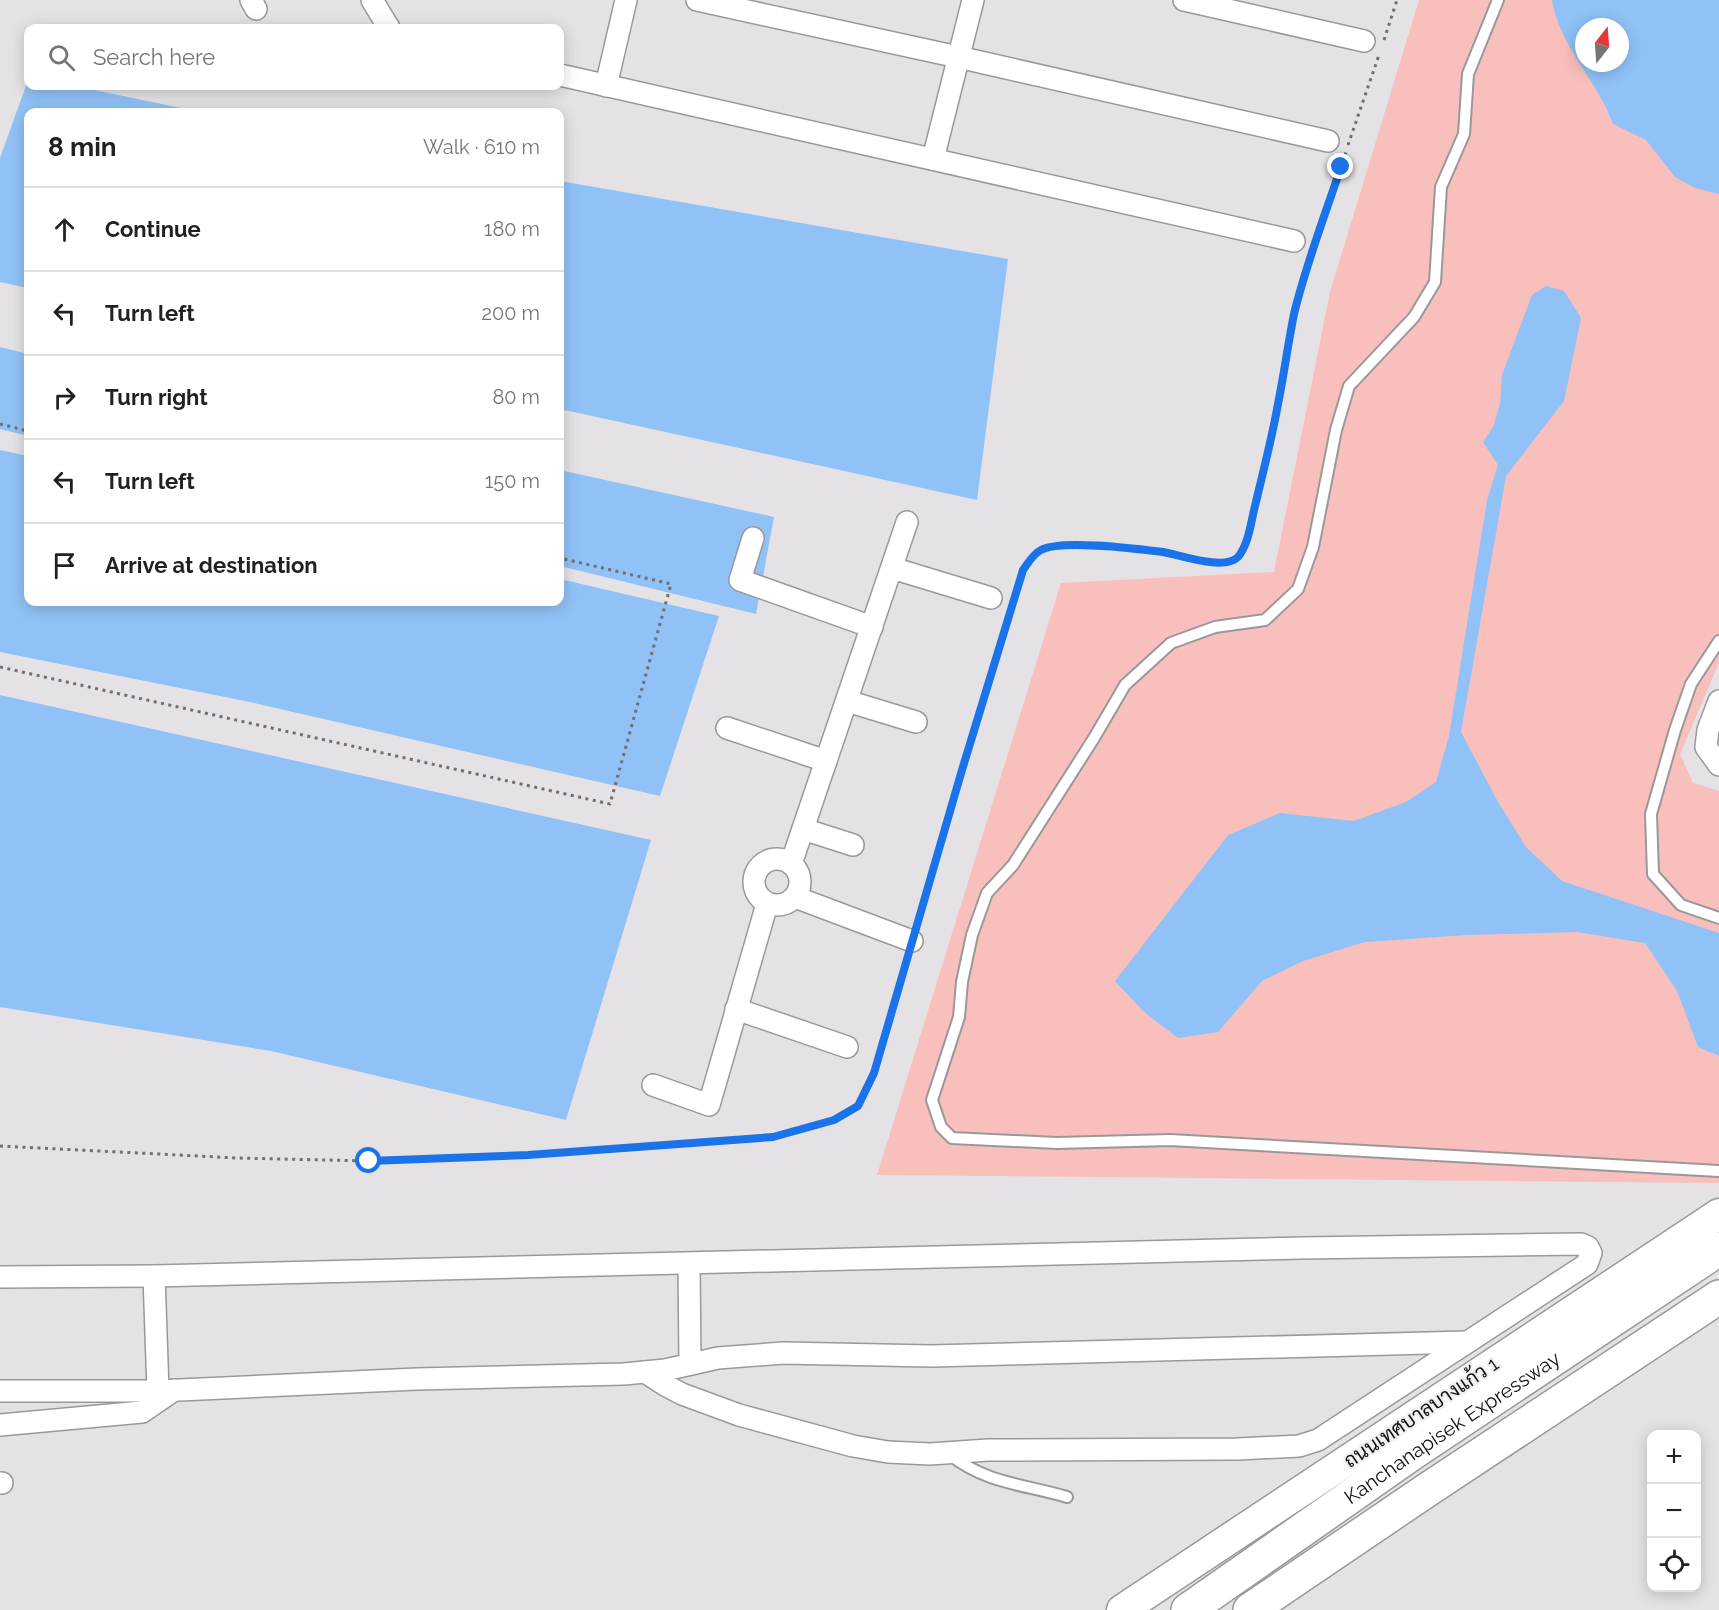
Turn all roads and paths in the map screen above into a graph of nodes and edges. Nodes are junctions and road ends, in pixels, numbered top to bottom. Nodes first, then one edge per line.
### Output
1 (372, 0) edge
2 (626, 0) edge
3 (697, 0) edge
4 (973, 0) edge
5 (1184, 0) edge
6 (1398, 0) edge
7 (1498, 0) edge
8 (387, 24) edge
9 (1364, 41) dead end
10 (958, 57) junction
11 (564, 76) edge
12 (606, 86) junction
13 (1328, 141) dead end
14 (933, 159) junction
15 (1294, 241) dead end
16 (0, 424) edge
17 (24, 430) edge
18 (907, 522) dead end
19 (753, 538) dead end
20 (564, 559) edge
21 (892, 568) junction
22 (991, 598) dead end
23 (872, 627) junction
24 (1719, 641) edge
25 (0, 667) edge
26 (847, 701) junction
27 (1719, 701) edge
28 (916, 722) dead end
29 (727, 728) dead end
30 (826, 761) junction
31 (1719, 765) edge
32 (803, 829) junction
33 (853, 844) dead end
34 (791, 864) junction
35 (795, 897) junction
36 (767, 904) junction
37 (1719, 918) edge
38 (912, 941) junction
39 (736, 1009) junction
40 (847, 1047) dead end
41 (653, 1085) dead end
42 (0, 1146) edge
43 (1719, 1171) edge
44 (1719, 1214) edge
45 (1719, 1249) edge
46 (689, 1264) junction
47 (154, 1276) junction
48 (0, 1277) edge
49 (1719, 1297) edge
50 (1466, 1342) junction
51 (690, 1364) junction
52 (645, 1372) junction
53 (166, 1390) junction
54 (0, 1391) edge
55 (0, 1425) edge
56 (948, 1453) junction
57 (1067, 1497) dead end
58 (1122, 1610) edge
59 (1188, 1610) edge
60 (1250, 1610) edge

1 - 8 street
2 - 12 street
3 - 10 street
4 - 10 street
5 - 9 street
6 - 38 path
7 - 43 lane
10 - 13 street
10 - 14 street
11 - 12 street
12 - 14 street
14 - 15 street
16 - 17 path
18 - 21 street
19 - 23 street
20 - 25 path
21 - 22 street
21 - 23 street
23 - 26 street
24 - 37 lane
26 - 28 street
26 - 30 street
27 - 31 street
29 - 30 street
30 - 32 street
32 - 33 street
32 - 34 street
34 - 35 street
34 - 36 street
35 - 36 street
35 - 38 street
36 - 39 street
38 - 42 path
39 - 40 street
39 - 41 street
44 - 58 main road, ถนนเทศบาลบางแก้ว 1
45 - 59 highway, Kanchanapisek Expressway
46 - 47 street
46 - 50 street
46 - 51 street
47 - 48 street
47 - 53 street
49 - 60 highway, Kanchanapisek Expressway
50 - 51 street
50 - 56 street
51 - 52 street
52 - 53 street
52 - 56 street
53 - 54 street
53 - 55 street
56 - 57 lane

